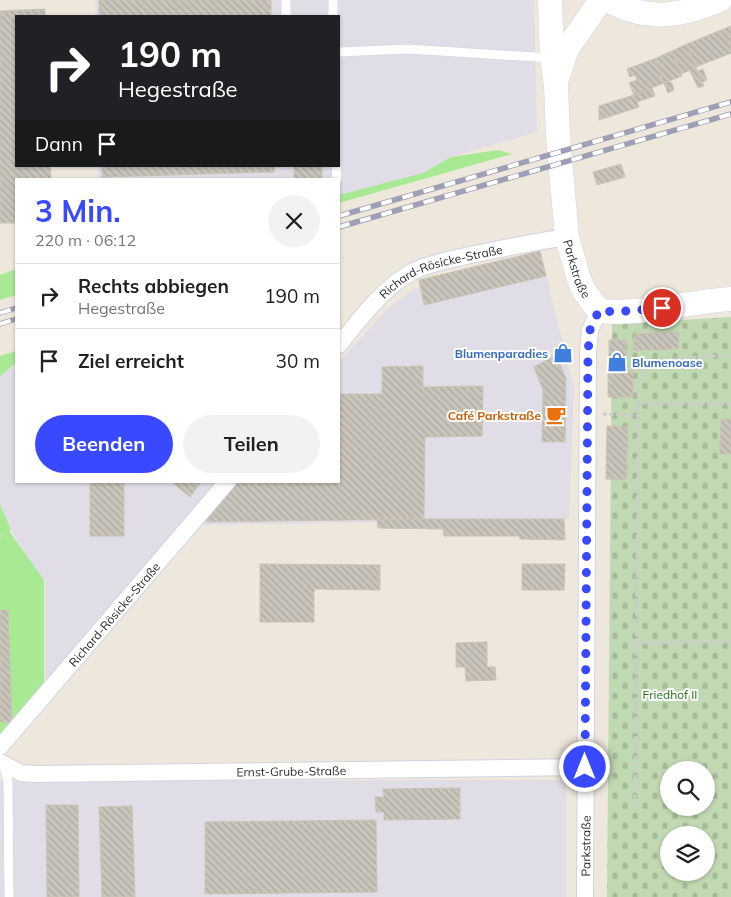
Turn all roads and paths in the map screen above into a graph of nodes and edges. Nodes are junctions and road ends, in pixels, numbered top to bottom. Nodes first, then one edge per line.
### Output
1 (286, 0) edge
2 (334, 0) edge
3 (550, 0) edge
4 (601, 0) edge
5 (607, 0) edge
6 (720, 0) edge
7 (286, 15) edge
8 (333, 15) edge
9 (340, 52) edge
10 (552, 58) junction
11 (556, 85) junction
12 (567, 237) junction
13 (731, 299) edge
14 (599, 310) junction
15 (340, 344) edge
16 (731, 355) edge
17 (638, 403) junction
18 (731, 404) edge
19 (587, 414) junction
20 (638, 416) junction
21 (226, 483) edge
22 (731, 642) edge
23 (636, 643) junction
24 (1, 744) edge
25 (2, 764) edge
26 (585, 767) junction
27 (635, 805) dead end
28 (9, 897) edge
29 (585, 897) edge

1 - 7 lane
2 - 8 lane
3 - 10 street, Parkstraße
4 - 11 street, Parkstraße
5 - 6 street
9 - 10 lane
10 - 11 street, Parkstraße
11 - 12 street, Parkstraße
12 - 14 street, Parkstraße
12 - 15 street, Richard-Rösicke-Straße
13 - 14 street
14 - 19 street, Parkstraße
16 - 17 path
17 - 18 path
17 - 20 path
19 - 20 path
19 - 26 street, Parkstraße
20 - 23 path
21 - 24 street, Richard-Rösicke-Straße
22 - 23 path
23 - 27 path
25 - 26 street, Ernst-Grube-Straße
25 - 28 lane
26 - 29 street, Parkstraße

